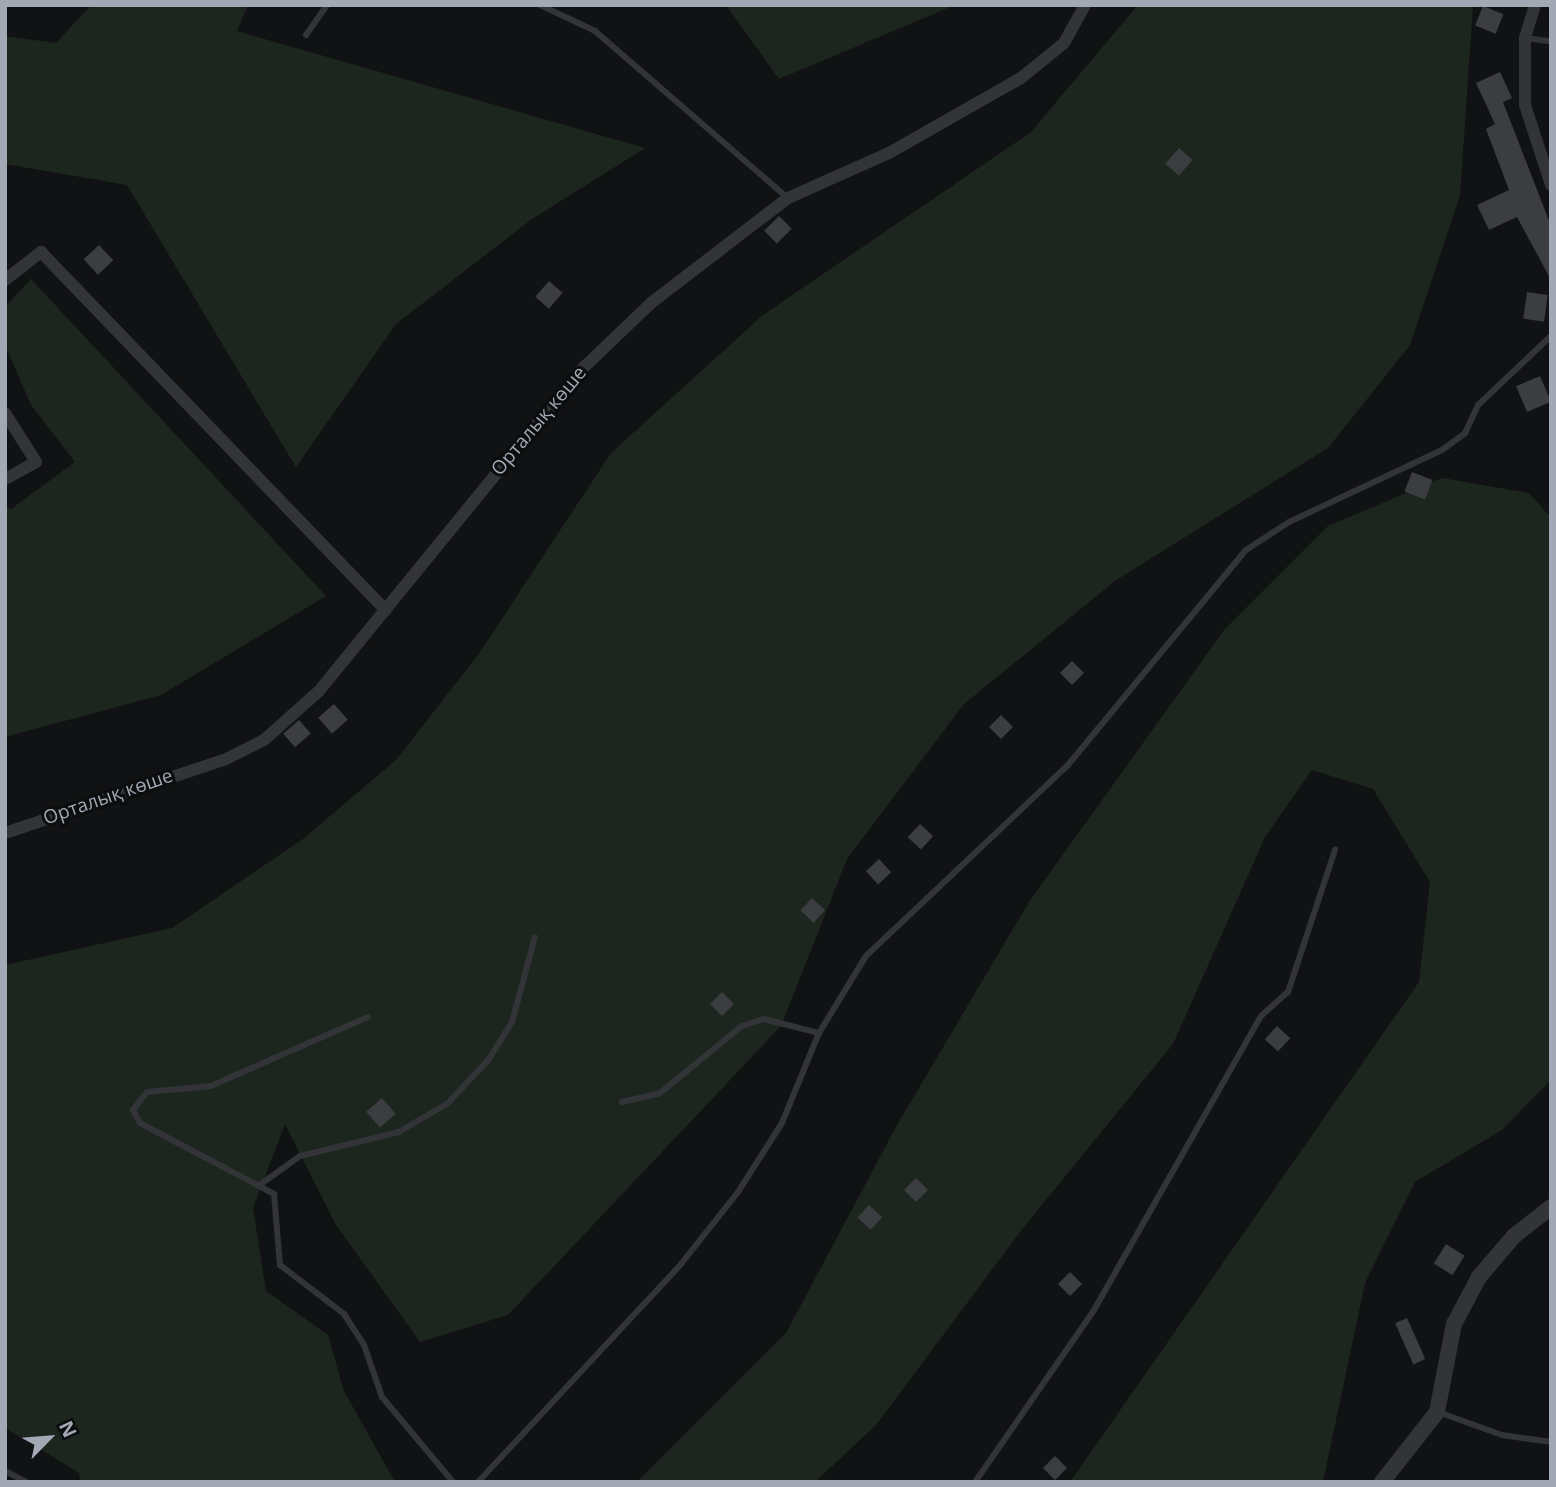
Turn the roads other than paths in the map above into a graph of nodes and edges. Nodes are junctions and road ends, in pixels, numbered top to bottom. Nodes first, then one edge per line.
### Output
1 (327, 5) edge
2 (540, 5) edge
3 (1085, 5) edge
4 (1535, 5) edge
5 (306, 35) dead end
6 (1525, 38) junction
7 (1551, 41) edge
8 (1551, 185) edge
9 (788, 198) junction
10 (5, 280) edge
11 (1551, 336) edge
12 (5, 413) edge
13 (5, 479) edge
14 (386, 610) junction
15 (5, 833) edge
16 (1335, 850) dead end
17 (535, 937) dead end
18 (369, 1017) dead end
19 (819, 1033) junction
20 (622, 1102) dead end
21 (261, 1184) junction
22 (1551, 1207) edge
23 (1437, 1412) junction
24 (1551, 1442) edge
25 (5, 1471) edge
26 (27, 1482) edge
27 (453, 1482) edge
28 (478, 1482) edge
29 (975, 1482) edge
30 (1382, 1482) edge

1 - 5 lane
2 - 9 lane
3 - 9 street, Орталық көше
4 - 6 street
6 - 7 lane
6 - 8 street
9 - 14 street, Орталық көше
10 - 14 street
11 - 19 lane
12 - 13 street
14 - 15 street, Орталық көше
16 - 29 lane
17 - 21 lane
18 - 21 lane
19 - 20 lane
19 - 28 lane
21 - 27 lane
22 - 23 street
23 - 24 lane
23 - 30 street
25 - 26 lane

